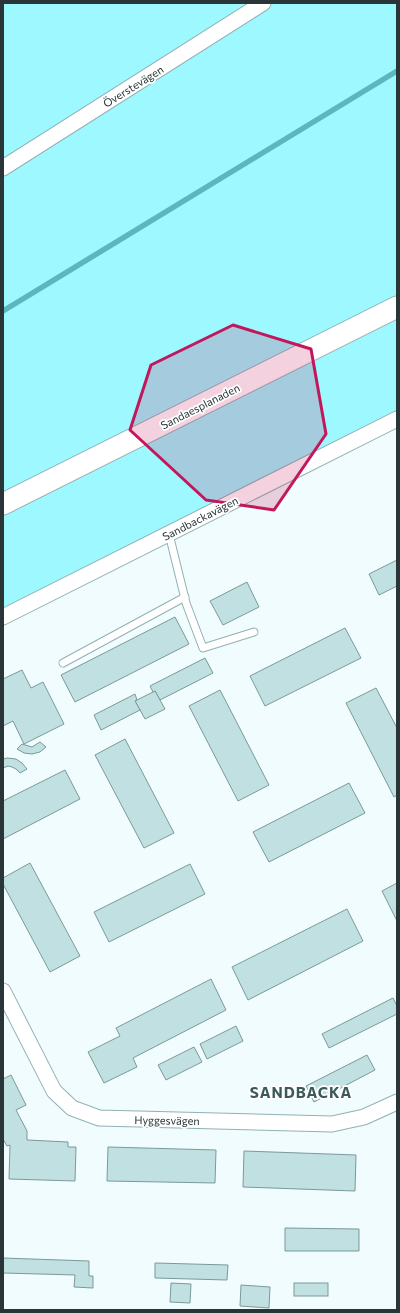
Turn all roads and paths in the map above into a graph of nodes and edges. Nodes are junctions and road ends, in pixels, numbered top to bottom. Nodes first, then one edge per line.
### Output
1 (263, 3) edge
2 (3, 168) edge
3 (397, 307) edge
4 (397, 420) edge
5 (3, 504) edge
6 (169, 534) junction
7 (185, 597) junction
8 (3, 617) edge
9 (254, 632) dead end
10 (64, 663) dead end
11 (3, 991) edge
12 (397, 1102) edge

1 - 2 street, Överstevägen
3 - 5 main road, Sandaesplanaden
4 - 6 street, Sandbackavägen
6 - 7 lane
6 - 8 street, Sandbackavägen
7 - 9 lane
7 - 10 lane
11 - 12 street, Hyggesvägen

